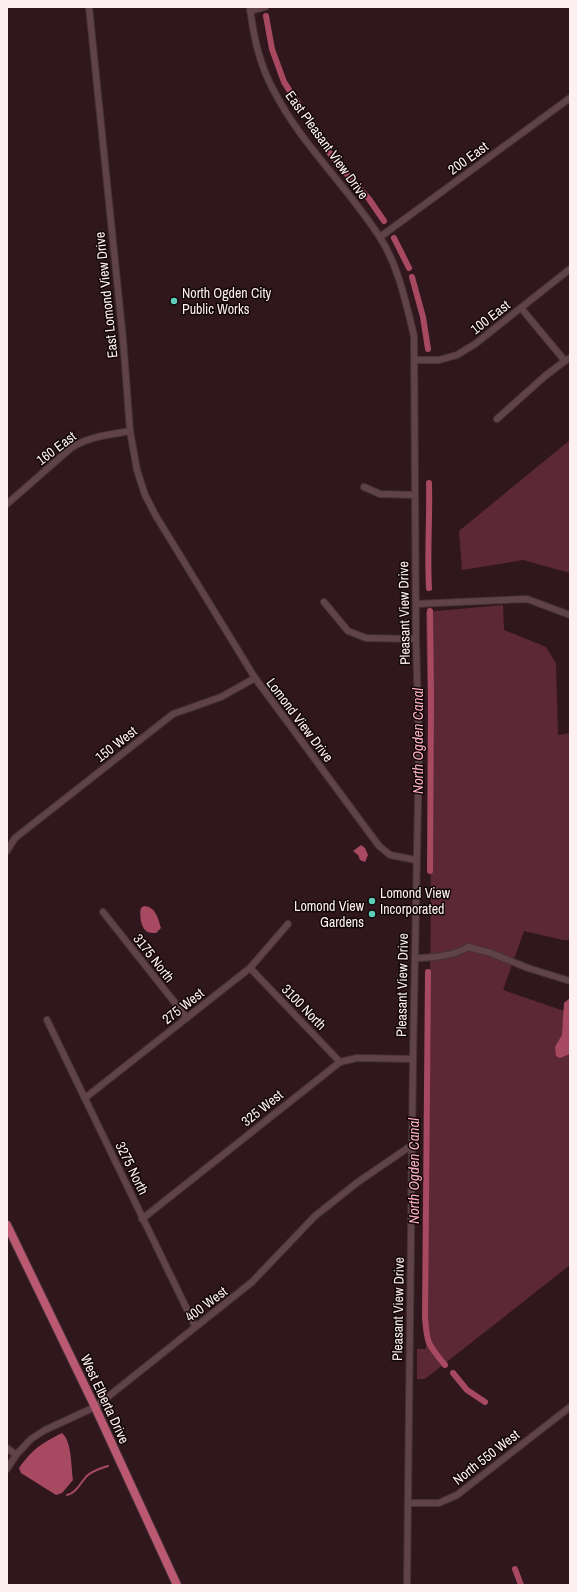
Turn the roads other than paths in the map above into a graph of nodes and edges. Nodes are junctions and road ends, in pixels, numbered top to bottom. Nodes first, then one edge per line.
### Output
1 (89, 7) edge
2 (265, 7) edge
3 (250, 9) edge
4 (570, 98) edge
5 (380, 236) junction
6 (570, 269) edge
7 (402, 291) joint
8 (521, 308) junction
9 (414, 360) junction
10 (567, 360) edge
11 (498, 419) dead end
12 (130, 431) junction
13 (364, 487) dead end
14 (415, 495) junction
15 (7, 504) edge
16 (188, 568) joint
17 (324, 602) dead end
18 (416, 604) junction
19 (570, 615) edge
20 (416, 639) junction
21 (255, 678) junction
22 (7, 851) edge
23 (416, 860) junction
24 (103, 912) dead end
25 (288, 924) dead end
26 (415, 958) junction
27 (250, 968) junction
28 (570, 981) edge
29 (187, 1018) junction
30 (47, 1020) dead end
31 (413, 1059) junction
32 (340, 1062) junction
33 (85, 1098) junction
34 (412, 1145) junction
35 (142, 1219) junction
36 (7, 1225) edge
37 (196, 1326) junction
38 (95, 1407) junction
39 (570, 1407) edge
40 (7, 1448) edge
41 (16, 1455) junction
42 (7, 1469) edge
43 (409, 1503) junction
44 (177, 1585) edge
45 (407, 1585) edge

1 - 12 street, East Lomond View Drive
2 - 3 street
3 - 5 street, East Pleasant View Drive
4 - 5 street, 200 East
5 - 7 street, East Pleasant View Drive
6 - 8 street, 100 East
7 - 9 street, Pleasant View Drive
8 - 9 street, 100 East
8 - 10 street
9 - 14 street, Pleasant View Drive
10 - 11 street
12 - 15 street, 160 East
12 - 16 street, East Lomond View Drive
13 - 14 street
14 - 18 street, Pleasant View Drive
16 - 21 street, Lomond View Drive
17 - 20 street
18 - 19 street
18 - 20 street, Pleasant View Drive
20 - 23 street, Pleasant View Drive
21 - 22 street, 150 West
21 - 23 street, Lomond View Drive
23 - 26 street, Pleasant View Drive
24 - 29 street, 3175 North
25 - 27 street, 275 West
26 - 28 street
26 - 31 street, Pleasant View Drive
27 - 29 street, 275 West
27 - 32 street, 3100 North
29 - 33 street, 275 West
30 - 33 street, 3275 North
31 - 32 street, 325 West
31 - 34 street, Pleasant View Drive
32 - 35 street, 325 West
33 - 35 street, 3275 North
34 - 37 street, 400 West
34 - 43 street, Pleasant View Drive
35 - 37 street, 3275 North
36 - 38 main road, West Elberta Drive
37 - 38 street, 400 West
38 - 41 street, 400 West
38 - 44 main road, West Elberta Drive
39 - 43 street, North 550 West
40 - 41 street
41 - 42 street, 400 West
43 - 45 street, Pleasant View Drive

